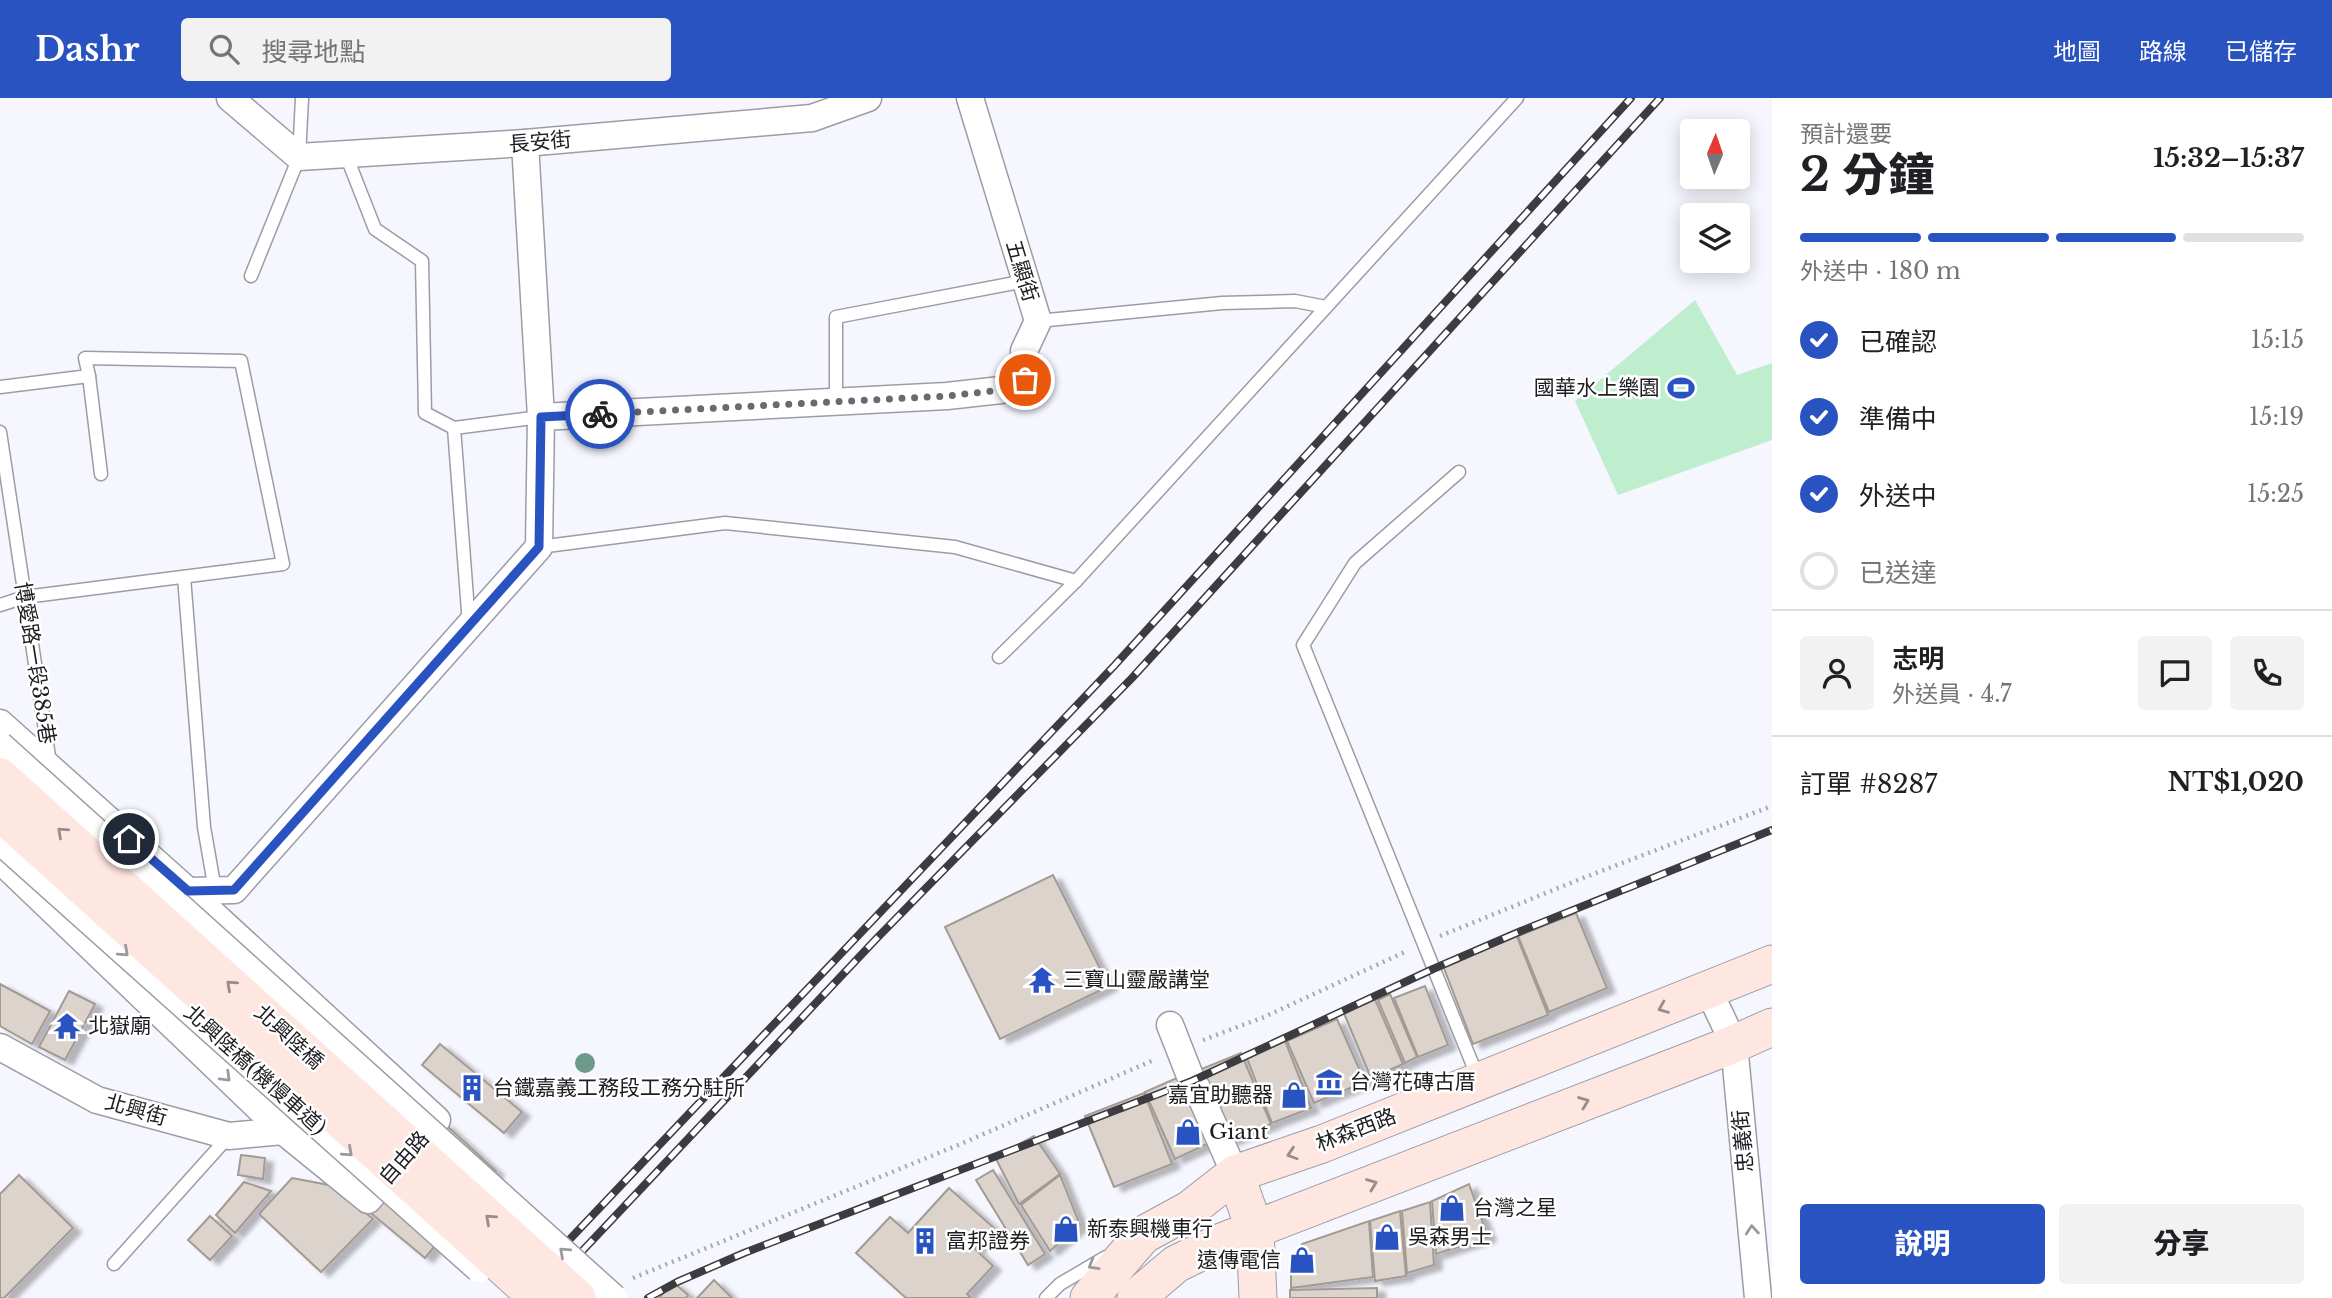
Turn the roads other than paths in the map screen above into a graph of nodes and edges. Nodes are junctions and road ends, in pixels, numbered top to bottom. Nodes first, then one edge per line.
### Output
1 (230, 98) edge
2 (302, 98) edge
3 (868, 98) edge
4 (970, 98) edge
5 (1517, 98) edge
6 (525, 143) junction
7 (346, 155) junction
8 (299, 157) junction
9 (251, 276) dead end
10 (1025, 281) junction
11 (1326, 307) junction
12 (1038, 321) junction
13 (89, 376) junction
14 (0, 387) edge
15 (836, 401) junction
16 (541, 417) junction
17 (454, 428) junction
18 (0, 432) edge
19 (1459, 472) dead end
20 (102, 474) dead end
21 (539, 547) junction
22 (184, 577) junction
23 (1076, 581) junction
24 (25, 597) junction
25 (0, 605) edge
26 (469, 625) junction
27 (999, 657) dead end
28 (0, 723) edge
29 (0, 745) edge
30 (51, 770) junction
31 (0, 777) edge
32 (0, 812) edge
33 (0, 841) edge
34 (0, 860) edge
35 (215, 890) junction
36 (188, 891) junction
37 (1772, 964) edge
38 (1708, 989) junction
39 (1170, 1025) dead end
40 (1772, 1027) edge
41 (1734, 1044) junction
42 (0, 1048) edge
43 (1479, 1081) junction
44 (282, 1131) junction
45 (229, 1136) junction
46 (1235, 1174) junction
47 (1255, 1230) junction
48 (1143, 1236) junction
49 (114, 1264) dead end
50 (1258, 1290) edge
51 (1146, 1292) edge
52 (511, 1298) edge
53 (538, 1298) edge
54 (578, 1298) edge
55 (614, 1298) edge
56 (1046, 1298) edge
57 (1089, 1298) edge
58 (1758, 1298) edge

1 - 8 street
2 - 8 lane
3 - 6 street, 長安街
4 - 10 street, 五顯街
5 - 11 lane
6 - 7 street, 長安街
6 - 16 street
7 - 8 street, 長安街
7 - 17 lane
8 - 9 lane
10 - 12 street, 五顯街
10 - 15 lane
11 - 12 lane
11 - 23 lane
12 - 15 street, 五顯街
13 - 14 lane
13 - 20 lane
13 - 22 lane
15 - 16 street, 五顯街
16 - 17 lane
16 - 21 street
17 - 26 lane
18 - 24 lane, 博愛路一段385巷
19 - 43 lane
21 - 23 lane
21 - 26 street
22 - 24 lane
22 - 35 lane
23 - 27 lane
24 - 25 lane
24 - 30 lane, 博愛路一段385巷
26 - 35 street
28 - 30 street, 自由路
55 -> 29 street, bridge
30 - 36 street, 自由路
54 -> 31 main road, 北興陸橋, bridge
32 - 53 main road, 北興陸橋, bridge
33 -> 52 street, 北興陸橋(機慢車道), bridge
34 -> 44 street, 自由路
35 - 36 street
36 - 44 street, 自由路
37 - 38 main road, 林森西路
38 - 41 street, 忠義街
38 -> 43 main road, 林森西路
39 - 46 street
40 - 41 main road
47 -> 41 main road
58 -> 41 street, 忠義街
42 - 45 street, 北興街
43 -> 46 main road, 林森西路
44 - 45 street, 北興街
45 - 49 lane
46 - 47 main road
46 - 48 main road, 林森西路
47 - 50 main road
47 - 51 main road
48 -> 56 lane
48 - 57 main road, 林森西路

